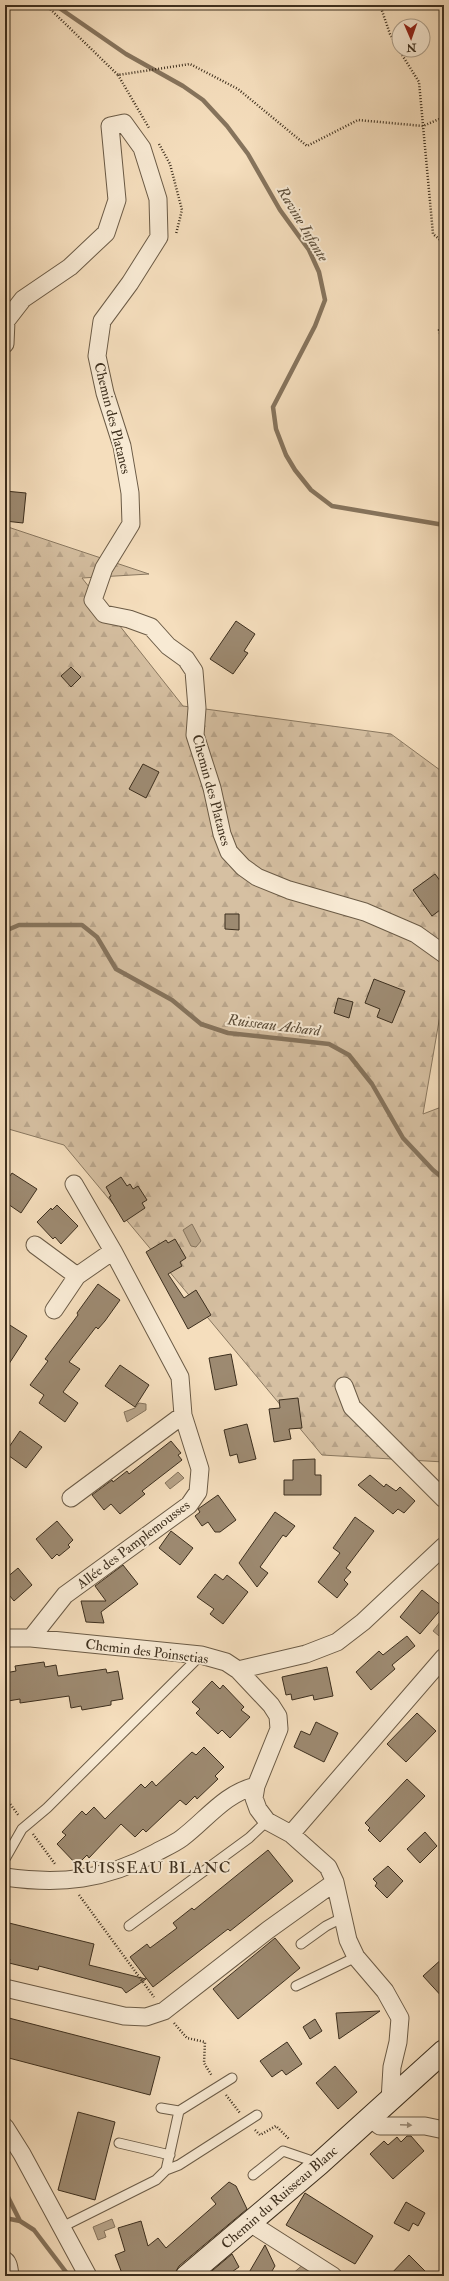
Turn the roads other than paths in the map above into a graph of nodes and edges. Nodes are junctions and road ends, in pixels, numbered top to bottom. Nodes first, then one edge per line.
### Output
1 (5, 344) edge
2 (444, 954) edge
3 (74, 1184) dead end
4 (35, 1245) dead end
5 (113, 1251) junction
6 (77, 1276) junction
7 (54, 1310) dead end
8 (344, 1386) dead end
9 (183, 1415) junction
10 (71, 1498) dead end
11 (444, 1499) edge
12 (444, 1546) edge
13 (5, 1638) edge
14 (31, 1638) junction
15 (201, 1655) junction
16 (444, 1657) edge
17 (238, 1670) junction
18 (256, 1786) junction
19 (267, 1821) junction
20 (291, 1834) junction
21 (5, 1859) edge
22 (5, 1877) edge
23 (335, 1882) junction
24 (344, 1917) junction
25 (129, 1926) dead end
26 (300, 1944) dead end
27 (356, 1957) junction
28 (296, 1986) dead end
29 (5, 1988) edge
30 (444, 2051) edge
31 (232, 2078) dead end
32 (390, 2100) junction
33 (161, 2108) dead end
34 (179, 2111) junction
35 (257, 2115) dead end
36 (370, 2118) junction
37 (5, 2127) edge
38 (444, 2130) edge
39 (119, 2144) dead end
40 (12, 2151) edge
41 (170, 2155) junction
42 (319, 2164) junction
43 (166, 2170) junction
44 (253, 2175) dead end
45 (250, 2223) junction
46 (62, 2228) junction
47 (5, 2256) edge
48 (14, 2276) edge
49 (88, 2276) edge
50 (188, 2276) edge
51 (333, 2276) edge

1 - 2 street, Chemin des Platanes
3 - 5 street, Allée des Pamplemousses
4 - 6 street
5 - 6 street
5 - 9 street, Allée des Pamplemousses
6 - 7 street
8 - 11 street
9 - 10 street
9 - 14 street, Allée des Pamplemousses
12 - 17 street
13 - 14 street, Chemin des Poinsetias
14 - 15 street, Chemin des Poinsetias
15 - 17 street, Chemin des Poinsetias
15 - 21 lane
16 - 20 street
17 - 18 street, Chemin des Poinsetias
18 - 19 street, Chemin des Poinsetias
18 - 22 street
19 - 20 street, Chemin des Poinsetias
19 - 25 lane
20 - 23 street, Chemin des Poinsetias
23 - 24 street, Chemin des Poinsetias
23 - 29 street
24 - 26 lane
24 - 27 street, Chemin des Poinsetias
27 - 28 lane
27 - 32 street, Chemin des Poinsetias
30 - 32 street, Chemin du Ruisseau Blanc
31 - 34 lane
32 - 36 street, Chemin du Ruisseau Blanc
33 - 34 lane
34 - 41 lane
35 - 43 lane
36 -> 38 street
36 - 42 street, Chemin du Ruisseau Blanc
37 - 40 street
39 - 41 lane
40 - 46 street
41 - 43 lane
42 - 44 lane
42 - 45 street, Chemin du Ruisseau Blanc
43 - 46 lane
45 - 50 street, Chemin du Ruisseau Blanc
45 - 51 street
46 - 49 street
47 - 48 lane

